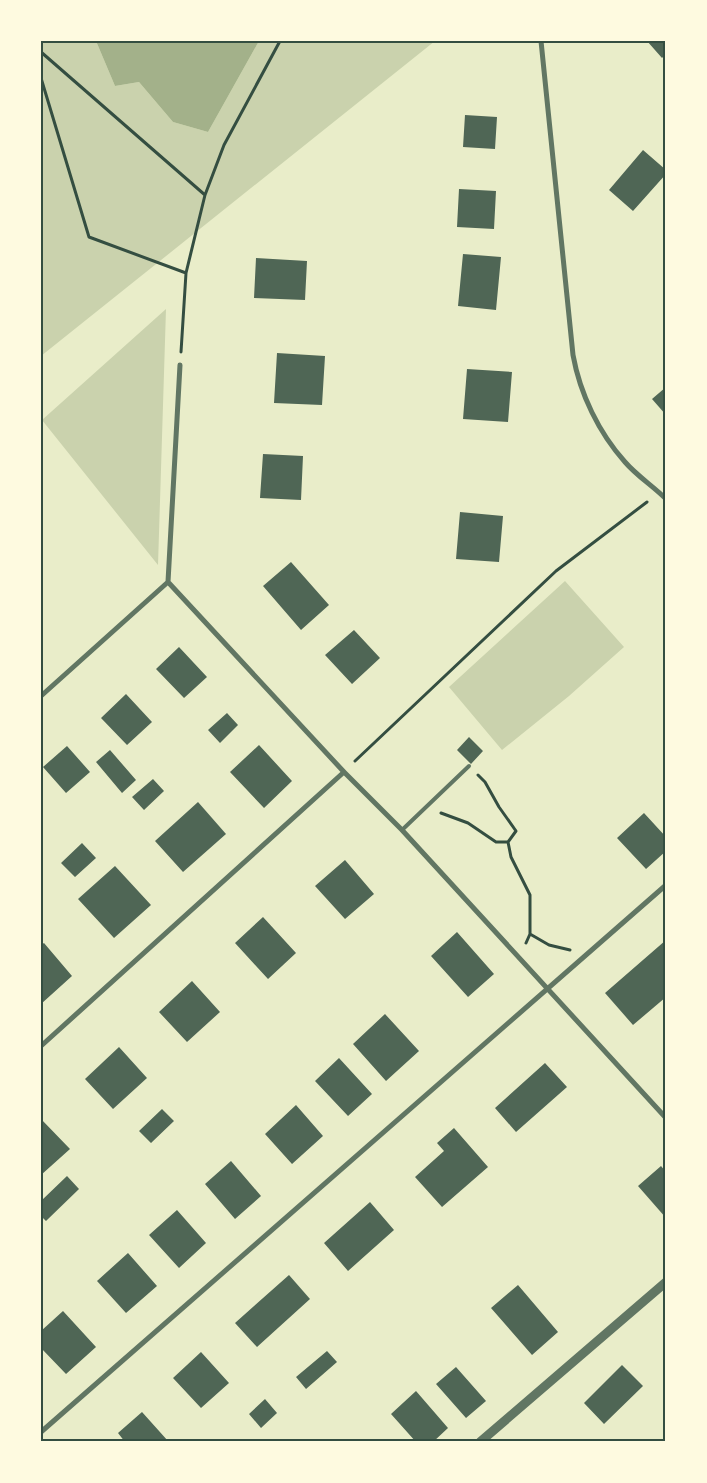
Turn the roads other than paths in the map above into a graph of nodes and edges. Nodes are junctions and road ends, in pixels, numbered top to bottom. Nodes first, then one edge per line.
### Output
1 (541, 41) edge
2 (180, 365) road end
3 (666, 499) edge
4 (168, 582) junction
5 (41, 696) edge
6 (469, 766) road end
7 (344, 772) junction
8 (402, 830) junction
9 (666, 885) edge
10 (547, 988) junction
11 (41, 1046) edge
12 (666, 1118) edge
13 (666, 1282) edge
14 (41, 1432) edge
15 (480, 1442) edge

1 - 3 street
2 - 4 street
4 - 5 street
4 - 7 street
6 - 8 lane
7 - 8 street
7 - 11 street
8 - 10 street
9 - 10 street
10 - 12 street
10 - 14 street
13 - 15 street

